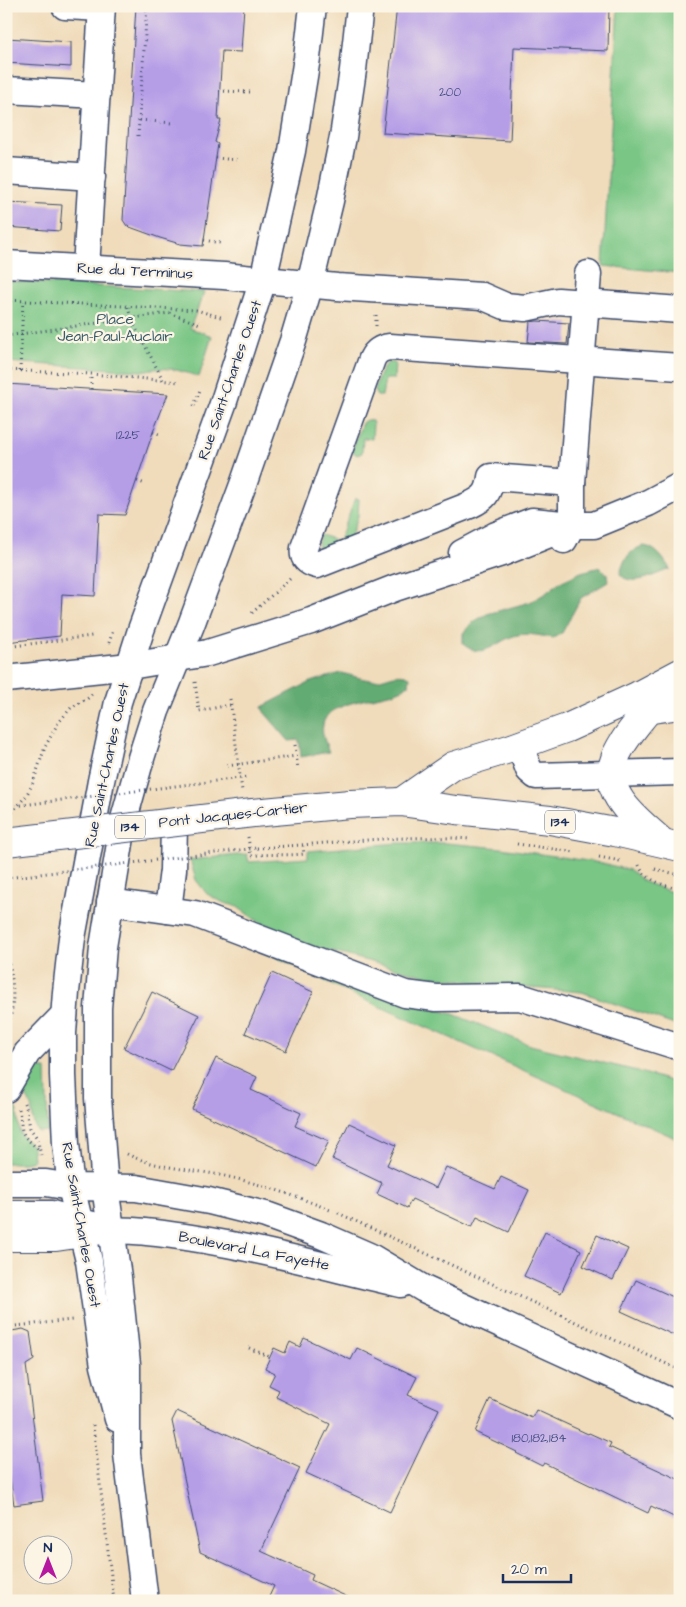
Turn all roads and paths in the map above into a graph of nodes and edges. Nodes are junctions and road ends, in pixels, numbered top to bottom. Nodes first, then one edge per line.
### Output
1 (65, 6) edge
2 (147, 6) edge
3 (313, 6) edge
4 (360, 6) edge
5 (102, 7) edge
6 (6, 90) edge
7 (219, 91) dead end
8 (251, 92) dead end
9 (97, 95) junction
10 (140, 120) junction
11 (172, 123) dead end
12 (138, 136) dead end
13 (216, 158) dead end
14 (237, 160) dead end
15 (6, 171) edge
16 (92, 177) junction
17 (204, 240) dead end
18 (220, 243) dead end
19 (6, 264) edge
20 (86, 268) junction
21 (588, 274) dead end
22 (263, 280) junction
23 (310, 284) junction
24 (6, 300) edge
25 (23, 301) junction
26 (586, 304) junction
27 (128, 307) junction
28 (680, 310) edge
29 (169, 311) junction
30 (132, 318) junction
31 (224, 318) dead end
32 (200, 324) dead end
33 (22, 334) junction
34 (6, 336) edge
35 (582, 361) junction
36 (680, 367) edge
37 (6, 370) edge
38 (20, 370) junction
39 (92, 374) junction
40 (163, 380) junction
41 (180, 382) dead end
42 (91, 389) dead end
43 (153, 432) dead end
44 (162, 434) dead end
45 (137, 481) dead end
46 (572, 483) junction
47 (145, 484) dead end
48 (680, 486) edge
49 (572, 526) junction
50 (280, 587) dead end
51 (258, 608) dead end
52 (115, 626) dead end
53 (92, 636) dead end
54 (49, 642) junction
55 (6, 647) edge
56 (107, 648) dead end
57 (49, 649) dead end
58 (177, 659) junction
59 (130, 666) junction
60 (6, 679) edge
61 (195, 681) dead end
62 (677, 684) edge
63 (88, 698) dead end
64 (230, 699) dead end
65 (680, 705) edge
66 (230, 706) junction
67 (648, 710) junction
68 (590, 718) junction
69 (295, 745) dead end
70 (520, 746) junction
71 (296, 756) junction
72 (238, 760) dead end
73 (227, 766) dead end
74 (298, 769) dead end
75 (680, 772) edge
76 (612, 774) junction
77 (248, 777) dead end
78 (401, 802) junction
79 (6, 807) edge
80 (6, 820) edge
81 (174, 826) dead end
82 (479, 840) dead end
83 (6, 842) edge
84 (516, 844) dead end
85 (672, 845) edge
86 (303, 846) junction
87 (577, 853) dead end
88 (592, 855) dead end
89 (255, 856) dead end
90 (623, 862) dead end
91 (631, 863) dead end
92 (639, 865) junction
93 (680, 875) edge
94 (6, 878) edge
95 (680, 890) edge
96 (110, 902) junction
97 (168, 910) junction
98 (7, 952) edge
99 (64, 1015) junction
100 (6, 1027) edge
101 (680, 1046) edge
102 (15, 1098) edge
103 (122, 1152) dead end
104 (238, 1179) dead end
105 (6, 1183) edge
106 (72, 1187) junction
107 (105, 1187) junction
108 (6, 1214) edge
109 (81, 1227) junction
110 (110, 1230) junction
111 (6, 1237) edge
112 (394, 1238) dead end
113 (424, 1289) junction
114 (72, 1320) dead end
115 (8, 1328) edge
116 (249, 1348) dead end
117 (270, 1357) dead end
118 (680, 1370) edge
119 (680, 1406) edge
120 (127, 1454) junction
121 (103, 1508) dead end
122 (114, 1601) edge
123 (145, 1601) edge

1 - 5 street
2 - 10 path
3 - 22 street, Rue Saint-Charles Ouest
4 - 23 street, Rue Saint-Charles Ouest
5 - 9 street
6 - 9 street
7 - 8 path
9 - 16 street
10 - 11 path
10 - 12 path
13 - 14 path
15 - 16 street
16 - 20 street
17 - 18 path
19 - 20 street, Rue du Terminus
20 - 22 street, Rue du Terminus
21 - 26 street
22 - 23 street, Rue du Terminus
22 - 59 street, Rue Saint-Charles Ouest
23 - 26 street, Rue du Terminus
23 - 58 street, Rue Saint-Charles Ouest
24 - 25 path
25 - 27 path
25 - 33 path
26 - 28 street, Rue du Terminus
26 - 35 street
27 - 29 path
27 - 30 path
29 - 30 path
29 - 31 path
29 - 32 path
30 - 33 path
30 - 40 path
33 - 34 path
33 - 38 path
35 - 36 street
35 - 46 street
35 - 46 street
37 - 38 path
38 - 39 path
39 - 40 path
39 - 42 path
40 - 41 path
43 - 44 path
45 - 47 path
46 - 49 street
48 - 49 street
49 - 58 street
50 - 51 path
52 - 56 path
53 - 54 path
54 - 55 path
54 - 57 path
58 - 59 street
58 - 96 street, Rue Saint-Charles Ouest
59 - 60 street
59 - 99 street, Rue Saint-Charles Ouest
61 - 66 path
62 - 67 main road
62 - 68 main road
63 - 80 path
64 - 66 path
65 - 67 main road
66 - 72 path
67 - 68 main road
67 - 76 main road
68 - 70 main road
69 - 71 path
70 - 76 street
70 - 78 main road
71 - 73 path
71 - 74 path
75 - 76 street
76 - 85 main road
77 - 79 path, bridge
78 - 83 main road, Pont Jacques-Cartier / 134, bridge
78 - 85 main road, Pont Jacques-Cartier / 134
81 - 97 street
82 - 86 path
84 - 87 path
86 - 89 path
86 - 94 path, bridge
88 - 90 path
91 - 92 path
92 - 93 path
92 - 95 path
96 - 97 street
96 - 107 street, Rue Saint-Charles Ouest
97 - 101 street
98 - 100 path
99 - 102 street
99 - 106 street, Rue Saint-Charles Ouest
102 - 102 path
103 - 104 path
105 - 106 street, Boulevard La Fayette
106 - 107 street, Boulevard La Fayette
106 - 109 street, Rue Saint-Charles Ouest
107 - 110 street, Rue Saint-Charles Ouest
107 - 113 street, Boulevard La Fayette
108 - 109 street
109 - 110 street, Boulevard La Fayette
109 - 111 main road
109 - 120 street, Rue Saint-Charles Ouest
110 - 113 street, Boulevard La Fayette
110 - 120 street, Rue Saint-Charles Ouest
112 - 118 path
113 - 119 street, Boulevard La Fayette
114 - 115 path
116 - 117 path
120 - 123 street, Rue Saint-Charles Ouest
121 - 122 path

